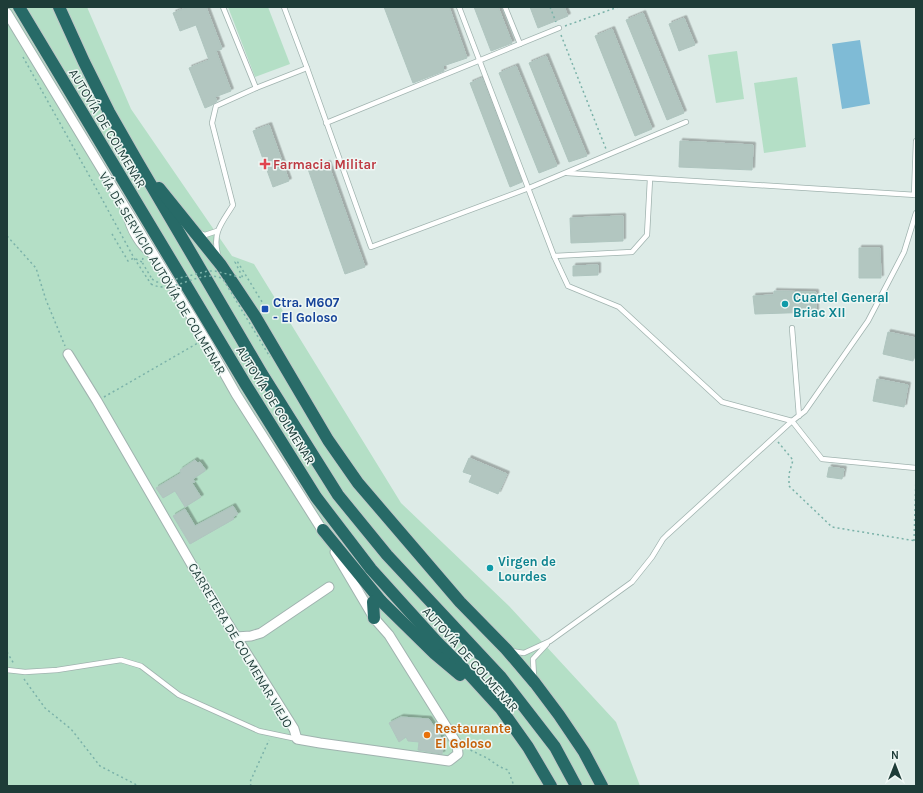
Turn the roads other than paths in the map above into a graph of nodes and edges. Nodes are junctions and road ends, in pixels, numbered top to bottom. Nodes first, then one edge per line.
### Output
1 (19, 7) edge
2 (59, 7) edge
3 (223, 7) edge
4 (284, 7) edge
5 (459, 7) edge
6 (505, 7) edge
7 (7, 13) edge
8 (559, 28) road end
9 (520, 44) junction
10 (479, 60) junction
11 (307, 68) junction
12 (256, 88) junction
13 (686, 122) dead end
14 (326, 123) junction
15 (916, 141) edge
16 (137, 161) junction
17 (565, 173) junction
18 (650, 178) junction
19 (528, 188) junction
20 (915, 195) edge
21 (124, 207) junction
22 (916, 213) edge
23 (193, 231) junction
24 (217, 231) junction
25 (554, 256) junction
26 (154, 258) junction
27 (221, 265) junction
28 (792, 328) dead end
29 (68, 354) road end
30 (799, 416) junction
31 (792, 421) junction
32 (916, 468) edge
33 (323, 530) junction
34 (329, 587) dead end
35 (381, 601) junction
36 (374, 618) junction
37 (236, 637) junction
38 (550, 641) junction
39 (506, 649) junction
40 (7, 670) edge
41 (535, 683) junction
42 (501, 709) junction
43 (297, 739) junction
44 (551, 786) edge
45 (576, 786) edge
46 (602, 786) edge

1 - 42 highway, AUTOVÍA DE COLMENAR
2 - 16 highway, AUTOVÍA DE COLMENAR
3 - 12 lane
4 - 11 lane
5 - 10 lane
6 - 9 lane
7 - 21 street, VÍA DE SERVICIO AUTOVÍA DE COLMENAR
8 - 9 lane
9 - 10 lane
10 - 14 lane
10 - 19 lane
11 - 12 lane
11 - 14 lane
12 - 24 lane
13 - 17 lane
14 - 19 lane
15 - 20 lane
16 - 23 highway
16 - 45 highway, AUTOVÍA DE COLMENAR
17 - 18 lane
17 - 19 lane
18 - 20 lane
18 - 25 lane
19 - 25 lane
21 - 26 street, VÍA DE SERVICIO AUTOVÍA DE COLMENAR
21 - 26 lane
22 - 30 lane
23 - 24 lane
23 - 27 highway
24 - 27 lane
25 - 31 lane
26 - 33 street, VÍA DE SERVICIO AUTOVÍA DE COLMENAR
27 - 39 highway
28 - 30 lane
29 - 37 street, CARRETERA DE COLMENAR VIEJO
30 - 31 lane
31 - 32 lane
31 - 38 lane
33 - 35 highway
33 - 36 street, VÍA DE SERVICIO AUTOVÍA DE COLMENAR
34 - 37 street
35 - 36 highway
35 - 42 highway
36 - 43 street, CARRETERA DE COLMENAR VIEJO
37 - 43 street, CARRETERA DE COLMENAR VIEJO
38 - 39 lane
38 - 41 lane
39 - 41 highway
40 - 43 lane
41 - 46 highway
42 - 44 highway, AUTOVÍA DE COLMENAR

